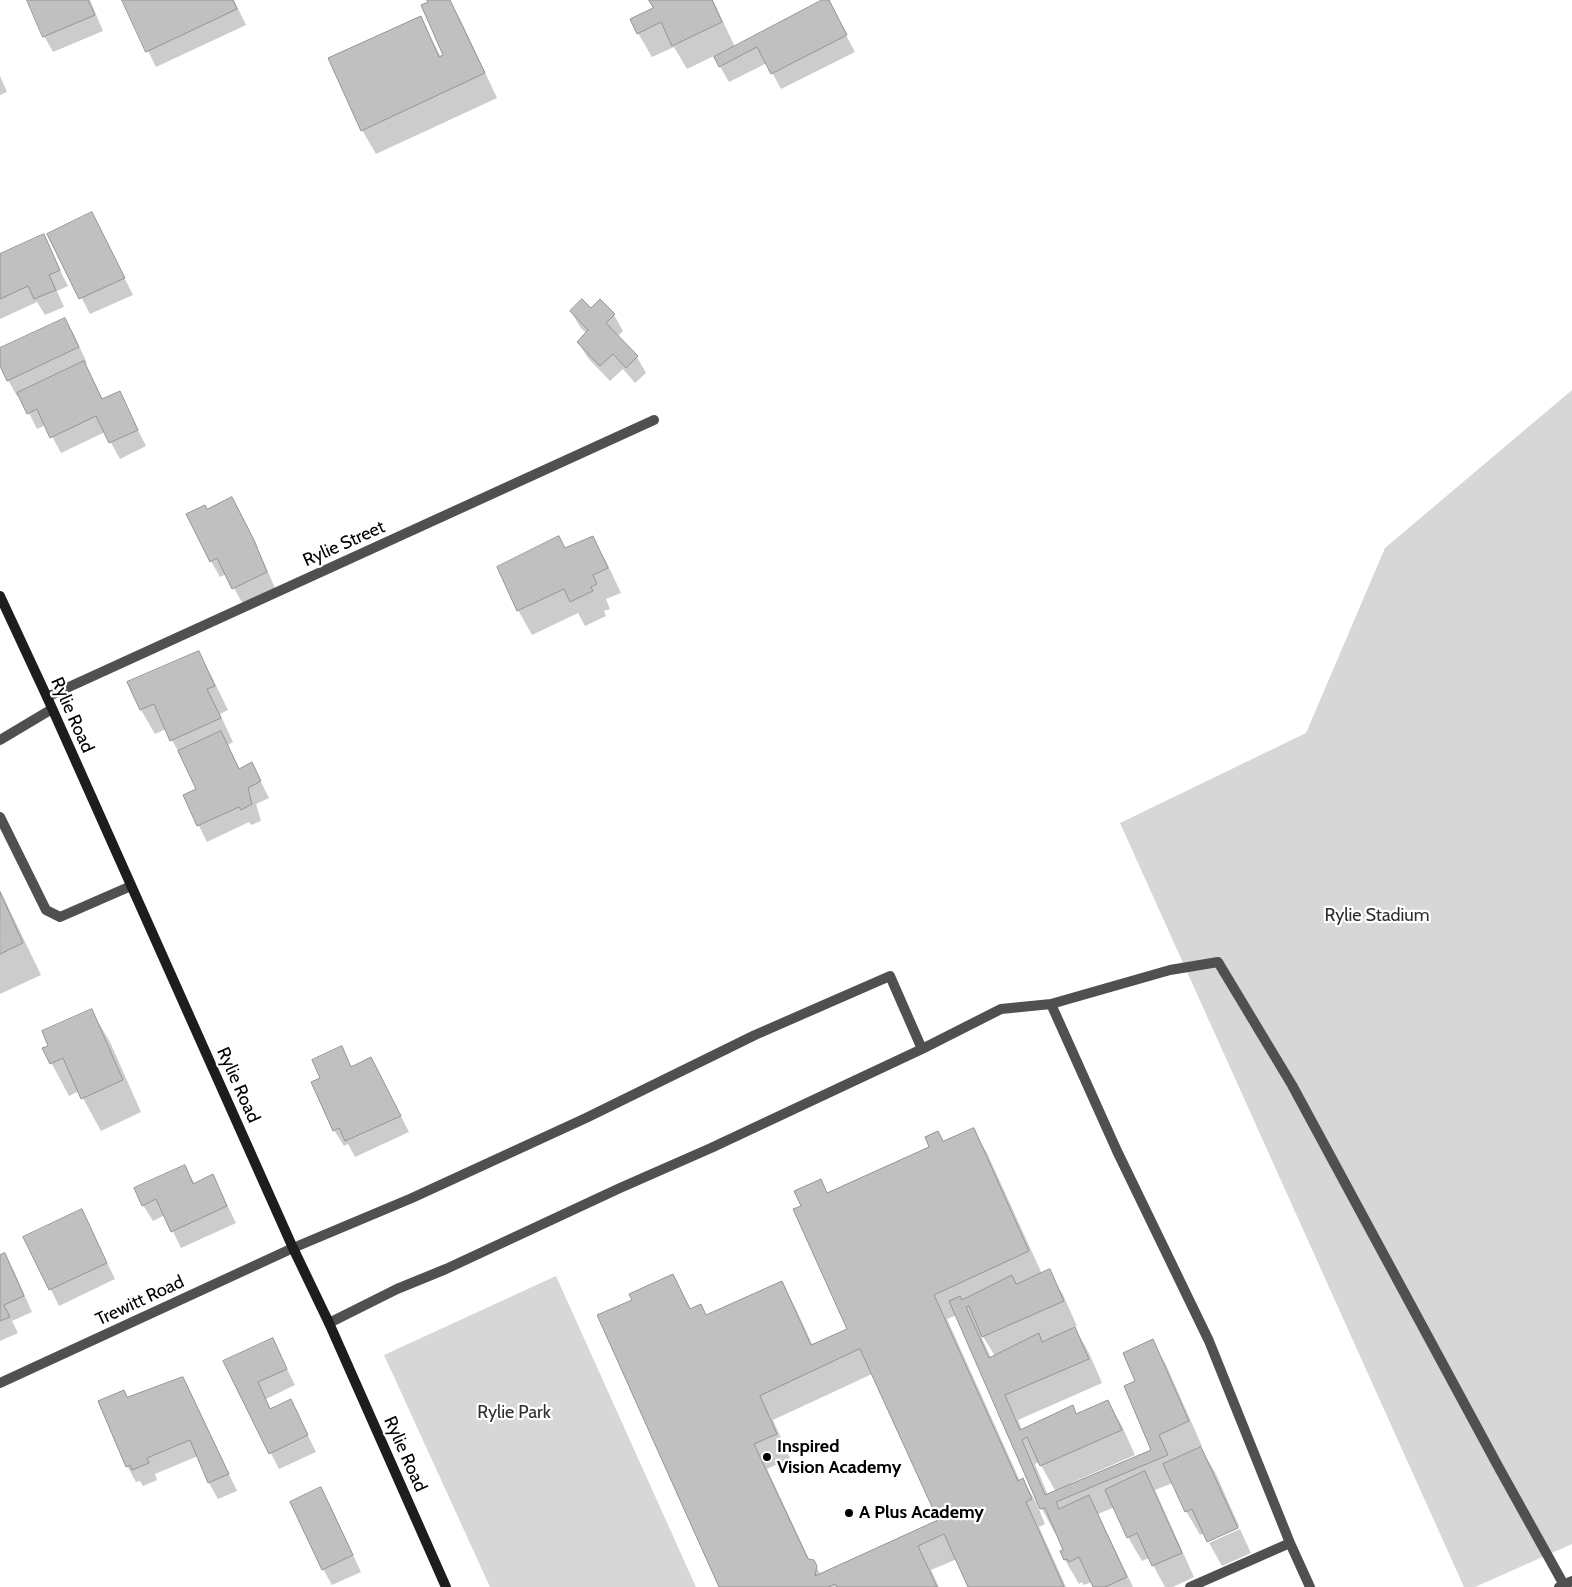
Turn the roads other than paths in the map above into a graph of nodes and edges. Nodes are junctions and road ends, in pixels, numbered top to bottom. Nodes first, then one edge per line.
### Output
1 (654, 420) dead end
2 (0, 596) edge
3 (47, 697) junction
4 (52, 710) junction
5 (0, 740) edge
6 (0, 817) edge
7 (131, 886) junction
8 (1051, 1004) junction
9 (922, 1049) junction
10 (293, 1248) junction
11 (329, 1323) junction
12 (0, 1383) edge
13 (1290, 1543) junction
14 (1565, 1584) edge
15 (446, 1587) edge
16 (1190, 1587) edge
17 (1310, 1587) edge

1 - 3 street, Rylie Street
2 - 3 street, Rylie Road
3 - 4 street, Rylie Road
4 - 5 street
4 - 7 street, Rylie Road
6 - 7 street
7 - 10 street, Rylie Road
8 - 9 street
8 - 13 street
8 - 14 street
9 - 10 street, Trewitt Road
9 - 11 street
10 - 11 street, Rylie Road
10 - 12 street, Trewitt Road
11 - 15 street, Rylie Road
13 - 16 street
13 - 17 street

